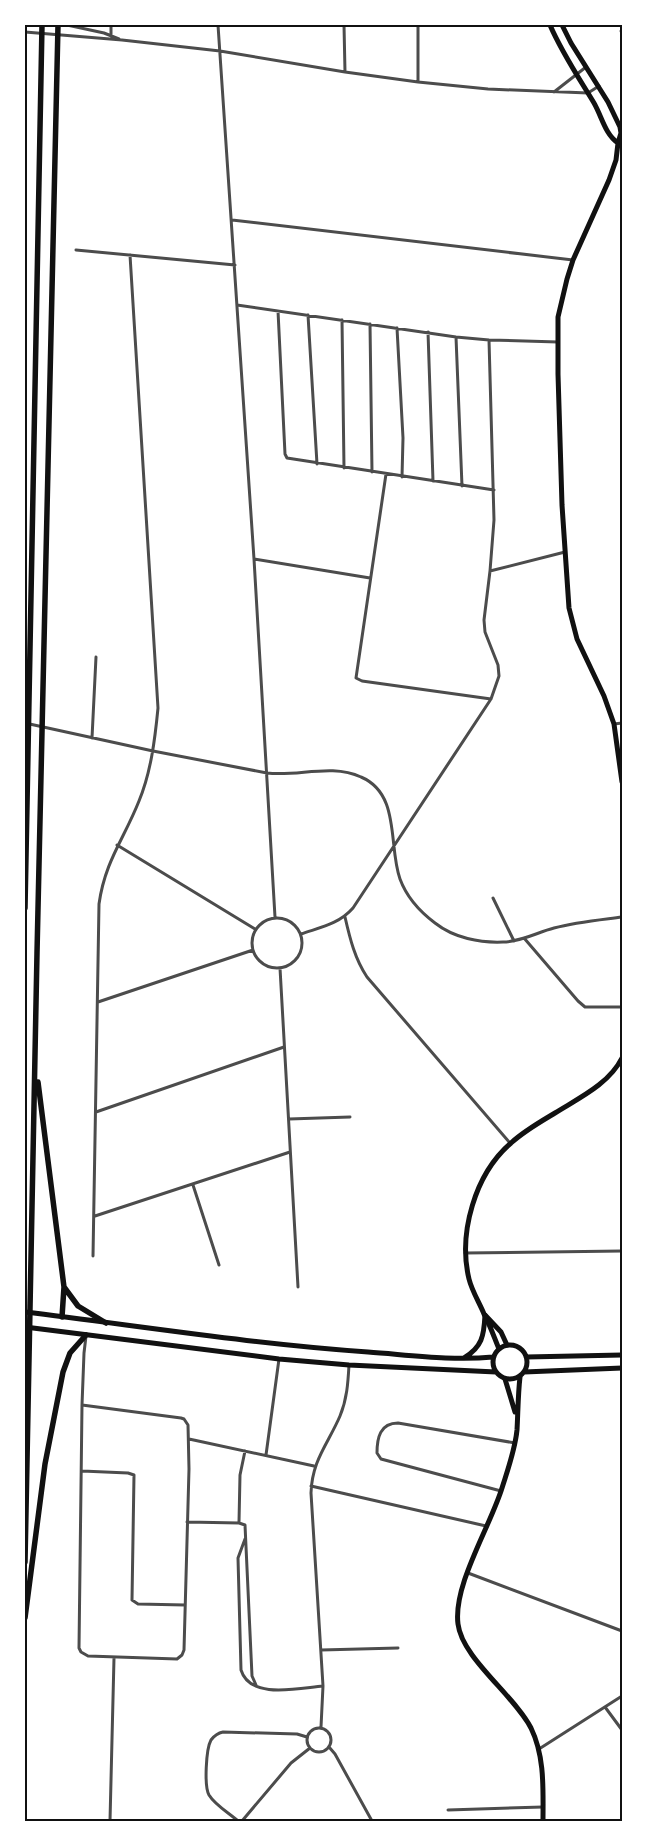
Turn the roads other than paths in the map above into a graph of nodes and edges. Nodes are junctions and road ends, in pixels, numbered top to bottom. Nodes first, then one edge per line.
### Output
1 (42, 25) edge
2 (58, 25) edge
3 (67, 25) edge
4 (111, 25) edge
5 (218, 25) edge
6 (344, 25) edge
7 (418, 25) edge
8 (550, 25) edge
9 (562, 25) edge
10 (25, 32) edge
11 (112, 36) junction
12 (122, 40) junction
13 (220, 51) junction
14 (586, 67) junction
15 (345, 72) junction
16 (576, 74) junction
17 (418, 82) junction
18 (599, 86) junction
19 (553, 93) junction
20 (588, 93) junction
21 (620, 141) edge
22 (616, 160) junction
23 (622, 164) edge
24 (232, 220) junction
25 (76, 250) dead end
26 (130, 255) junction
27 (573, 260) junction
28 (235, 265) junction
29 (237, 305) junction
30 (278, 310) junction
31 (308, 315) junction
32 (342, 320) junction
33 (370, 324) junction
34 (397, 328) junction
35 (428, 332) junction
36 (456, 337) junction
37 (489, 340) junction
38 (558, 342) junction
39 (317, 464) junction
40 (344, 468) junction
41 (372, 472) junction
42 (386, 474) junction
43 (402, 476) junction
44 (433, 481) junction
45 (462, 486) junction
46 (494, 490) junction
47 (565, 552) junction
48 (254, 559) junction
49 (490, 571) junction
50 (370, 578) junction
51 (96, 658) dead end
52 (491, 699) junction
53 (25, 723) edge
54 (614, 724) junction
55 (622, 724) edge
56 (92, 738) junction
57 (153, 751) junction
58 (267, 773) junction
59 (622, 782) edge
60 (394, 844) junction
61 (117, 845) junction
62 (493, 898) dead end
63 (25, 908) edge
64 (275, 917) junction
65 (345, 917) junction
66 (622, 917) edge
67 (256, 929) junction
68 (301, 934) junction
69 (524, 938) junction
70 (514, 941) junction
71 (253, 950) junction
72 (280, 968) junction
73 (98, 1002) junction
74 (622, 1006) edge
75 (284, 1047) junction
76 (622, 1058) edge
77 (36, 1064) junction
78 (96, 1112) junction
79 (350, 1117) dead end
80 (288, 1119) junction
81 (510, 1143) junction
82 (290, 1152) junction
83 (193, 1184) junction
84 (95, 1216) junction
85 (622, 1251) edge
86 (465, 1253) junction
87 (93, 1256) dead end
88 (219, 1265) dead end
89 (64, 1287) junction
90 (298, 1287) dead end
91 (25, 1312) edge
92 (485, 1315) junction
93 (62, 1316) junction
94 (106, 1323) junction
95 (25, 1328) edge
96 (86, 1335) junction
97 (507, 1345) junction
98 (499, 1349) junction
99 (622, 1356) edge
100 (493, 1357) junction
101 (526, 1357) junction
102 (462, 1359) junction
103 (279, 1360) junction
104 (349, 1365) junction
105 (622, 1368) edge
106 (496, 1372) junction
107 (524, 1372) junction
108 (520, 1377) junction
109 (506, 1379) junction
110 (82, 1405) junction
111 (517, 1417) junction
112 (189, 1439) junction
113 (515, 1443) junction
114 (245, 1451) junction
115 (266, 1455) junction
116 (314, 1466) junction
117 (82, 1471) junction
118 (311, 1486) junction
119 (502, 1491) junction
120 (187, 1522) junction
121 (239, 1523) junction
122 (488, 1526) junction
123 (245, 1539) junction
124 (25, 1562) edge
125 (468, 1573) junction
126 (185, 1605) junction
127 (25, 1618) edge
128 (622, 1631) edge
129 (398, 1648) dead end
130 (321, 1650) junction
131 (114, 1658) junction
132 (256, 1686) junction
133 (323, 1686) junction
134 (622, 1696) edge
135 (605, 1707) junction
136 (321, 1728) junction
137 (622, 1730) edge
138 (307, 1737) junction
139 (329, 1747) junction
140 (310, 1748) junction
141 (539, 1749) junction
142 (543, 1807) junction
143 (448, 1810) dead end
144 (110, 1821) edge
145 (240, 1821) edge
146 (372, 1821) edge
147 (543, 1821) edge

1 - 63 highway
2 - 77 highway
3 - 11 street
4 - 11 street
5 - 13 street
6 - 15 street
7 - 17 street
8 - 16 main road
9 - 14 main road
10 - 12 street
11 - 12 street
12 - 13 street
13 - 15 street
13 - 24 street
14 - 16 street
14 - 18 main road
15 - 17 street
16 - 19 street
16 - 20 main road
17 - 19 street
18 - 20 street
18 - 21 main road
19 - 20 street
20 - 21 main road
21 - 22 main road
22 - 23 street
22 - 27 main road
24 - 27 street
24 - 28 street
25 - 26 street
26 - 28 street
26 - 57 street
27 - 38 main road
28 - 29 street
29 - 30 street
29 - 48 street
30 - 31 street
30 - 39 street
31 - 32 street
31 - 39 street
32 - 33 street
32 - 40 street
33 - 34 street
33 - 41 street
34 - 35 street
34 - 43 street
35 - 36 street
35 - 44 street
36 - 37 street
36 - 45 street
37 - 38 street
37 - 46 street
38 - 47 main road
39 - 40 street
40 - 41 street
41 - 42 street
42 - 43 street
42 - 50 street
43 - 44 street
44 - 45 street
45 - 46 street
46 - 49 street
47 - 49 street
47 - 54 main road
48 - 50 street
48 - 58 street
49 - 52 street
50 - 52 street
51 - 56 street
52 - 60 street
53 - 56 street
54 - 55 street
54 - 59 main road
56 - 57 street
57 - 58 street
57 - 61 street
58 - 60 street
58 - 64 street
60 - 65 street
60 - 70 street
61 - 67 street
61 - 73 street
62 - 70 street
64 - 67 street
64 - 68 street
65 - 68 street
65 - 81 street
66 - 69 street
67 - 71 street
68 - 72 street
69 - 70 street
69 - 74 street
71 - 72 street
71 - 73 street
72 - 75 street
73 - 78 street
75 - 78 street
75 - 80 street
76 - 81 main road
77 - 89 highway
77 - 124 highway
78 - 84 street
79 - 80 street
80 - 82 street
81 - 86 main road
82 - 83 street
82 - 90 street
83 - 84 street
83 - 88 street
84 - 87 street
85 - 86 street
86 - 92 main road
89 - 93 highway
89 - 94 highway
91 - 93 main road
92 - 97 main road
92 - 98 main road
92 - 102 main road
93 - 94 main road
94 - 102 main road
95 - 96 main road
96 - 103 main road
96 - 110 street
96 - 127 highway
97 - 98 main road
97 - 101 main road
98 - 100 main road
99 - 101 main road
100 - 102 main road
100 - 106 main road
101 - 107 main road
103 - 104 main road
103 - 115 street
104 - 106 main road
104 - 116 street
105 - 107 main road
106 - 109 main road
107 - 108 main road
108 - 109 main road
108 - 111 main road
109 - 111 main road
110 - 112 street
110 - 117 street
111 - 113 main road
112 - 114 street
112 - 120 street
113 - 119 main road
113 - 119 street
114 - 115 street
114 - 121 street
115 - 116 street
116 - 118 street
117 - 126 street
117 - 131 street
118 - 122 street
118 - 130 street
119 - 122 main road
120 - 121 street
120 - 126 street
121 - 123 street
122 - 125 main road
123 - 132 street
123 - 132 street
125 - 128 street
125 - 141 main road
126 - 131 street
129 - 130 street
130 - 133 street
131 - 144 street
132 - 133 street
133 - 136 street
134 - 135 street
135 - 137 street
135 - 141 street
136 - 138 street
136 - 139 street
138 - 140 street
138 - 145 street
139 - 140 street
139 - 146 street
140 - 145 street
141 - 142 main road
142 - 143 street
142 - 147 main road

